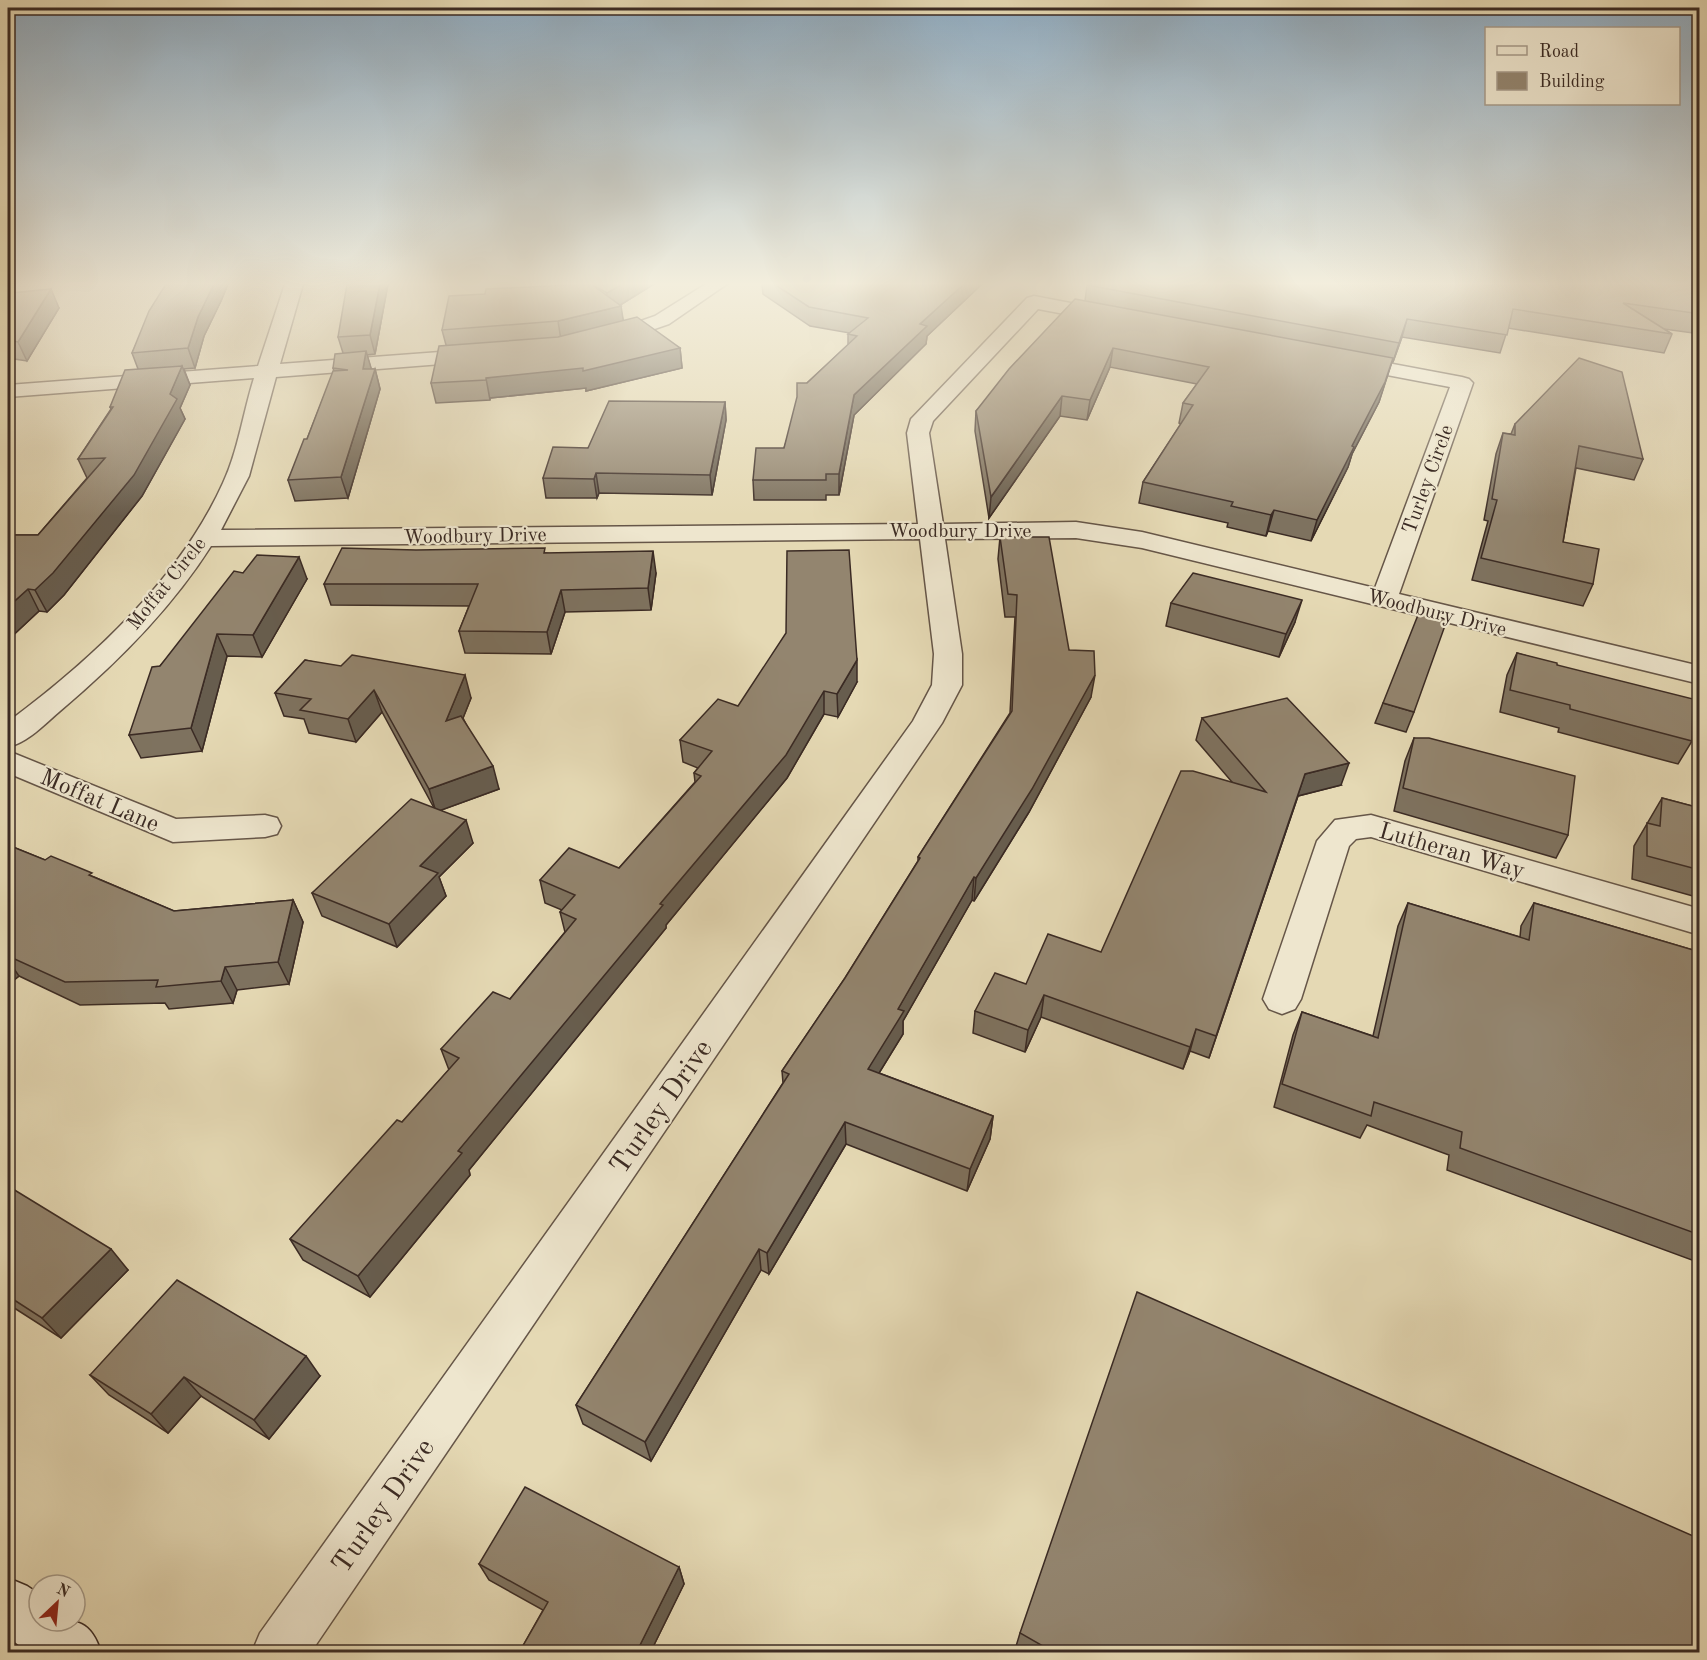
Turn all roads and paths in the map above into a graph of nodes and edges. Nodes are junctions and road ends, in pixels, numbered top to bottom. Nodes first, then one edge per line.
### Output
1 (269, 361) edge
2 (397, 361) edge
3 (976, 361) edge
4 (1352, 361) edge
5 (266, 372) junction
6 (8, 391) edge
7 (930, 530) junction
8 (204, 538) junction
9 (1384, 599) junction
10 (1700, 675) edge
11 (8, 737) edge
12 (8, 761) edge
13 (265, 826) dead end
14 (1700, 922) edge
15 (1282, 999) dead end
16 (8, 1605) edge
17 (74, 1653) edge
18 (279, 1653) edge

1 - 5 street, Moffat Circle
2 - 5 street
3 - 7 street
4 - 9 street, Turley Circle
5 - 6 street
5 - 8 street, Moffat Circle
7 - 8 street, Woodbury Drive
7 - 9 street, Woodbury Drive
7 - 18 street, Turley Drive
8 - 11 street, Moffat Circle
9 - 10 street, Woodbury Drive
12 - 13 street, Moffat Lane
14 - 15 street, Lutheran Way
16 - 17 street

